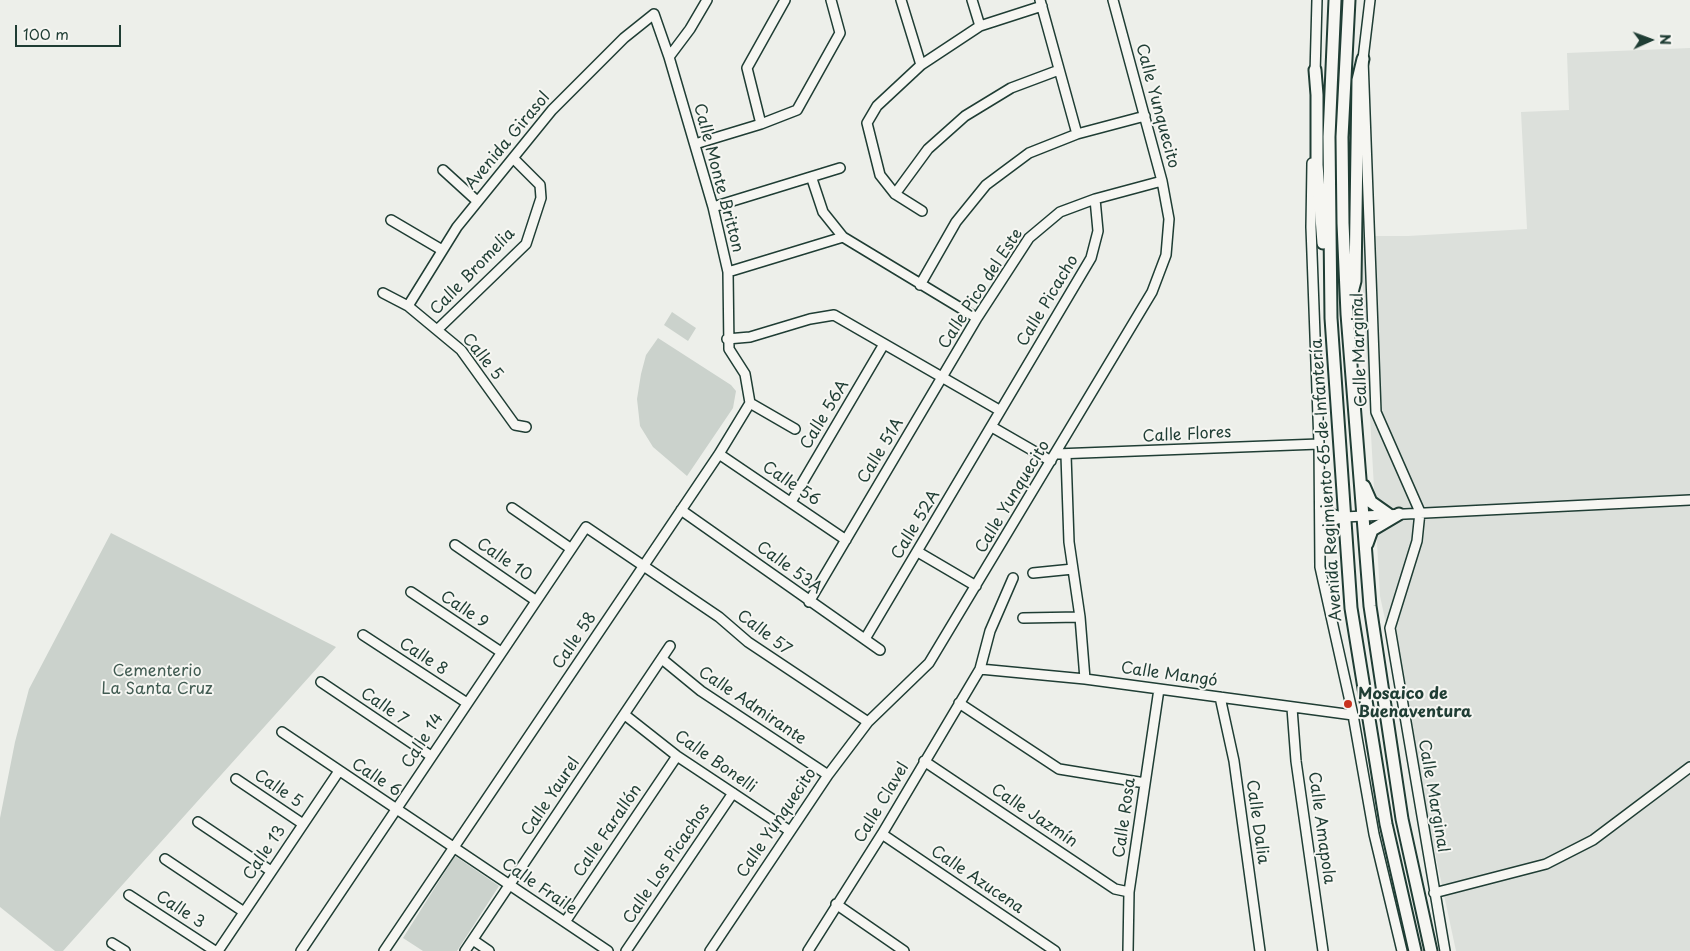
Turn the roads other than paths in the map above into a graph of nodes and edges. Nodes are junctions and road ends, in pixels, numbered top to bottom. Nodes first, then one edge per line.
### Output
1 (707, 0) edge
2 (785, 0) edge
3 (831, 0) edge
4 (901, 0) edge
5 (972, 0) edge
6 (1113, 0) edge
7 (1317, 0) edge
8 (1335, 0) edge
9 (1348, 0) edge
10 (1370, 0) edge
11 (1041, 3) edge
12 (654, 14) joint
13 (980, 26) junction
14 (669, 57) junction
15 (1363, 59) junction
16 (921, 65) junction
17 (1059, 70) junction
18 (1315, 70) junction
19 (1145, 116) junction
20 (761, 124) junction
21 (1077, 134) junction
22 (695, 144) junction
23 (513, 158) junction
24 (840, 168) dead end
25 (443, 170) dead end
26 (812, 179) junction
27 (1162, 181) junction
28 (895, 194) junction
29 (1095, 199) junction
30 (477, 201) junction
31 (713, 207) junction
32 (922, 211) dead end
33 (391, 220) dead end
34 (843, 237) junction
35 (442, 250) junction
36 (728, 272) junction
37 (920, 285) junction
38 (383, 293) dead end
39 (408, 306) junction
40 (1347, 314) junction
41 (977, 318) junction
42 (1331, 318) junction
43 (437, 330) junction
44 (728, 339) junction
45 (884, 344) junction
46 (942, 377) junction
47 (750, 403) junction
48 (999, 410) junction
49 (526, 427) dead end
50 (992, 427) junction
51 (795, 429) dead end
52 (1319, 444) junction
53 (719, 454) junction
54 (1066, 455) junction
55 (1053, 458) junction
56 (1319, 472) junction
57 (1360, 474) junction
58 (1690, 500) edge
59 (791, 502) junction
60 (512, 508) dead end
61 (681, 510) junction
62 (1420, 512) junction
63 (1394, 514) junction
64 (1363, 516) junction
65 (1344, 517) junction
66 (586, 527) joint
67 (846, 540) junction
68 (455, 545) dead end
69 (570, 548) junction
70 (1366, 550) junction
71 (918, 552) junction
72 (644, 566) junction
73 (1073, 570) junction
74 (1033, 573) dead end
75 (1013, 578) dead end
76 (976, 586) junction
77 (411, 592) dead end
78 (1328, 596) junction
79 (536, 600) junction
80 (809, 602) junction
81 (1080, 617) junction
82 (1023, 618) dead end
83 (363, 635) dead end
84 (865, 639) junction
85 (670, 646) dead end
86 (880, 650) dead end
87 (501, 652) junction
88 (662, 659) junction
89 (980, 669) junction
90 (1085, 679) junction
91 (321, 682) dead end
92 (1159, 689) junction
93 (1220, 697) junction
94 (467, 703) junction
95 (959, 703) junction
96 (1292, 708) junction
97 (625, 715) junction
98 (1353, 715) junction
99 (868, 722) junction
100 (282, 732) dead end
101 (431, 756) junction
102 (677, 756) junction
103 (924, 761) junction
104 (1690, 767) edge
105 (339, 772) junction
106 (828, 775) junction
107 (236, 778) dead end
108 (1145, 783) junction
109 (732, 793) junction
110 (397, 810) junction
111 (198, 822) dead end
112 (303, 824) junction
113 (790, 831) junction
114 (882, 834) junction
115 (454, 848) junction
116 (165, 859) dead end
117 (271, 870) junction
118 (509, 885) junction
119 (1129, 892) junction
120 (1434, 893) junction
121 (129, 895) dead end
122 (836, 904) junction
123 (244, 912) junction
124 (565, 922) junction
125 (473, 940) junction
126 (112, 943) dead end
127 (125, 951) edge
128 (216, 951) edge
129 (302, 951) edge
130 (384, 951) edge
131 (466, 951) edge
132 (489, 951) edge
133 (608, 951) edge
134 (626, 951) edge
135 (710, 951) edge
136 (808, 951) edge
137 (904, 951) edge
138 (1055, 951) edge
139 (1128, 951) edge
140 (1260, 951) edge
141 (1323, 951) edge
142 (1402, 951) edge
143 (1415, 951) edge
144 (1431, 951) edge
145 (1445, 951) edge

1 - 14 street
2 - 20 street
3 - 20 street
4 - 16 street
5 - 13 street
6 - 19 street, Calle Yunquecito
7 - 18 street
8 - 42 main road, Avenida Regimiento 65 de Infantería
9 - 40 main road, Avenida Regimiento 65 de Infantería
10 - 15 street, Calle Marginal
11 - 13 street
11 - 17 street
12 - 14 street, Calle Monte Britton
12 - 23 street, Avenida Girasol
13 - 16 street
14 - 22 street, Calle Monte Britton
15 - 40 main road
15 - 62 street, Calle Marginal
16 - 28 street
17 - 21 street
17 - 28 street
18 - 42 main road
18 - 52 street
19 - 21 street
19 - 27 street, Calle Yunquecito
20 - 22 street
21 - 37 street
22 - 31 street, Calle Monte Britton
23 - 30 street, Avenida Girasol
23 - 43 street, Calle Bromelia
24 - 26 street
25 - 30 street
26 - 31 street
26 - 34 street
27 - 29 street, Calle Pico del Este
27 - 55 street, Calle Yunquecito
28 - 32 street
29 - 41 street, Calle Pico del Este
29 - 48 street, Calle Picacho
30 - 35 street, Avenida Girasol
31 - 36 street, Calle Monte Britton
33 - 35 street
34 - 36 street
34 - 37 street
35 - 39 street, Avenida Girasol
36 - 44 street, Calle Monte Britton
37 - 41 street
38 - 39 street, Calle 5
39 - 43 street, Calle 5
40 - 57 main road, Avenida Regimiento 65 de Infantería
41 - 46 street, Calle Pico del Este
42 - 65 main road, Avenida Regimiento 65 de Infantería
43 - 49 street, Calle 5
44 - 45 street
44 - 47 street
45 - 46 street
45 - 59 street, Calle 56A
46 - 48 street
46 - 67 street, Calle 51A
47 - 51 street
47 - 53 street, Calle 58
48 - 50 street, Calle Picacho
50 - 55 street
50 - 71 street, Calle 52A
52 - 54 street, Calle Flores
52 - 56 street
53 - 59 street, Calle 56
53 - 61 street, Calle 58
54 - 55 street, Calle Flores
54 - 73 street
55 - 76 street, Calle Yunquecito
56 - 65 street
56 - 78 street
57 - 63 main road
57 - 64 main road, Avenida Regimiento 65 de Infantería
58 - 62 street
59 - 67 street, Calle 56
60 - 69 street
61 - 72 street, Calle 58
61 - 80 street, Calle 53A
62 - 63 street
62 - 120 street, Calle Marginal
63 - 64 street
63 - 70 main road
64 - 65 street
64 - 70 main road, Avenida Regimiento 65 de Infantería
65 - 78 street
65 - 143 main road, Avenida Regimiento 65 de Infantería
66 - 69 street, Calle 14
66 - 72 street, Calle 57
67 - 80 street, Calle 51A
68 - 79 street, Calle 10
69 - 79 street, Calle 14
70 - 144 main road, Avenida Regimiento 65 de Infantería
71 - 76 street
71 - 84 street, Calle 52A
72 - 99 street, Calle 57
72 - 115 street, Calle 58
73 - 74 street
73 - 81 street
75 - 89 street, Calle Clavel
76 - 99 street, Calle Yunquecito
77 - 87 street, Calle 9
78 - 98 street
79 - 87 street, Calle 14
80 - 84 street, Calle 53A
81 - 82 street
81 - 90 street
83 - 94 street, Calle 8
84 - 86 street, Calle 53A
85 - 88 street, Calle Yaurel
87 - 94 street, Calle 14
88 - 97 street, Calle Yaurel
88 - 106 street, Calle Admirante
89 - 90 street, Calle Mangó
89 - 95 street, Calle Clavel
90 - 92 street, Calle Mangó
91 - 101 street, Calle 7
92 - 93 street, Calle Mangó
92 - 108 street, Calle Rosa
93 - 96 street, Calle Mangó
93 - 140 street, Calle Dalia
94 - 101 street, Calle 14
95 - 103 street, Calle Clavel
95 - 108 street
96 - 98 street, Calle Mangó
96 - 141 street, Calle Amapola
97 - 102 street, Calle Bonelli
97 - 118 street, Calle Yaurel
98 - 142 street
99 - 106 street, Calle Yunquecito
100 - 105 street, Calle 6
101 - 110 street, Calle 14
102 - 109 street, Calle Bonelli
102 - 124 street, Calle Farallón
103 - 114 street, Calle Clavel
103 - 119 street, Calle Jazmín
104 - 120 street
105 - 110 street, Calle 6
105 - 112 street, Calle 13
106 - 113 street, Calle Yunquecito
107 - 112 street, Calle 5
108 - 119 street, Calle Rosa
109 - 113 street, Calle Bonelli
109 - 134 street, Calle Los Picachos
110 - 115 street, Calle 6
110 - 129 street, Calle 14
111 - 117 street
112 - 117 street, Calle 13
113 - 135 street, Calle Yunquecito
114 - 122 street, Calle Clavel
114 - 138 street, Calle Azucena
115 - 118 street, Calle Fraile
115 - 130 street, Calle 58
116 - 123 street
117 - 123 street, Calle 13
118 - 124 street, Calle Fraile
118 - 125 street, Calle Yaurel
119 - 139 street, Calle Rosa
120 - 145 street, Calle Marginal
121 - 128 street, Calle 3
122 - 136 street, Calle Clavel
122 - 137 street
123 - 128 street, Calle 13
124 - 133 street, Calle Fraile
125 - 131 street, Calle Yaurel
125 - 132 street
126 - 127 street

